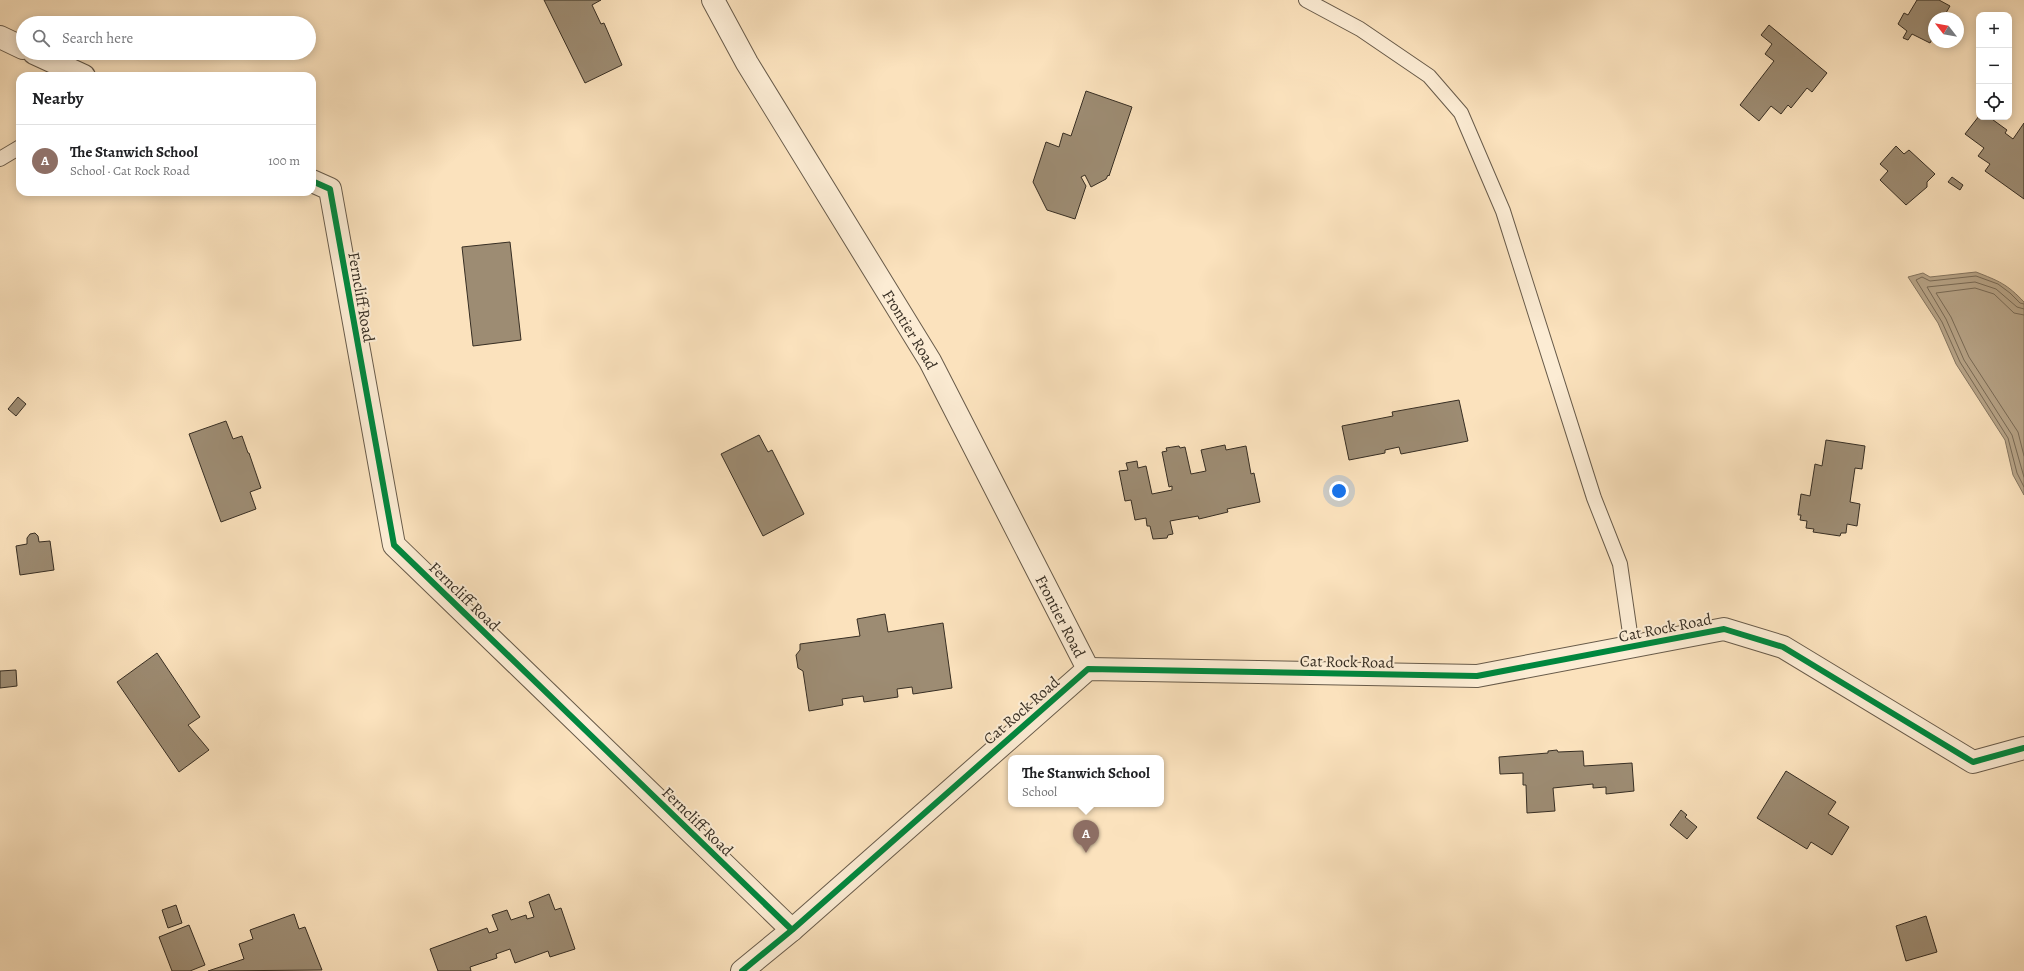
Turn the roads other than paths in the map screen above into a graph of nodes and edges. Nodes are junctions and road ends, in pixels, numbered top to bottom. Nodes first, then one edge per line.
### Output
1 (713, 0) edge
2 (1306, 0) edge
3 (0, 37) edge
4 (16, 45) edge
5 (47, 60) edge
6 (69, 72) edge
7 (16, 149) edge
8 (0, 158) edge
9 (316, 183) edge
10 (1632, 647) junction
11 (1088, 669) junction
12 (2024, 748) edge
13 (792, 930) junction
14 (742, 971) edge

1 - 11 street, Frontier Road
2 - 10 lane
3 - 4 street
5 - 6 street
7 - 8 lane
9 - 13 street, Ferncliff Road
10 - 11 street, Cat Rock Road
10 - 12 street, Cat Rock Road
11 - 13 street, Cat Rock Road
13 - 14 street, Cat Rock Road

